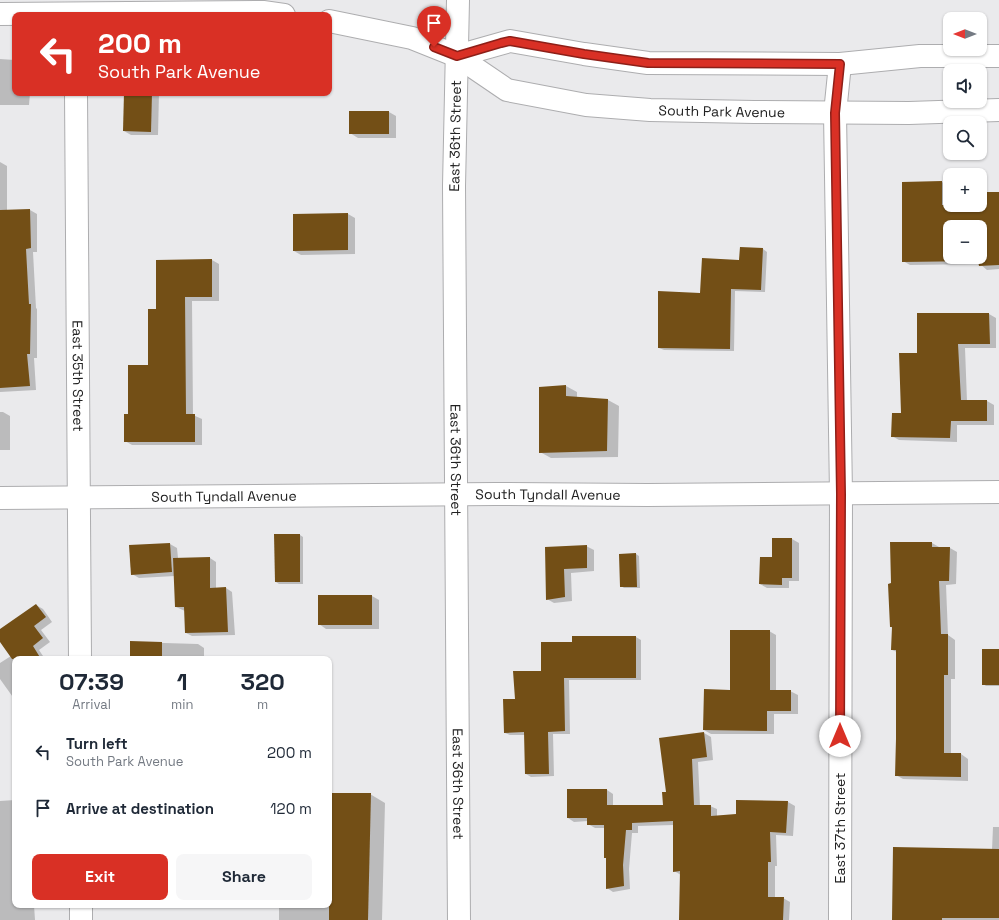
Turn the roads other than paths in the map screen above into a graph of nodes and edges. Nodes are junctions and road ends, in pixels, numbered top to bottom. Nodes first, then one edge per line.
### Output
1 (458, 0) edge
2 (75, 9) edge
3 (30, 12) edge
4 (263, 12) edge
5 (12, 13) edge
6 (0, 14) edge
7 (332, 22) edge
8 (457, 56) junction
9 (999, 56) edge
10 (840, 64) junction
11 (76, 96) edge
12 (999, 110) edge
13 (835, 113) junction
14 (999, 492) edge
15 (841, 494) junction
16 (456, 495) junction
17 (0, 498) edge
18 (78, 498) junction
19 (80, 656) edge
20 (81, 908) edge
21 (81, 920) edge
22 (459, 920) edge
23 (840, 920) edge

1 - 8 street, East 36th Street
2 - 3 street
2 - 4 street
5 - 6 street
7 - 8 street, South Park Avenue
8 - 10 street
8 - 13 street, South Park Avenue
8 - 16 street, East 36th Street
9 - 10 street
10 - 13 street, East 37th Street
11 - 18 street, East 35th Street
12 - 13 street, South Park Avenue
13 - 15 street, East 37th Street
14 - 15 street, South Tyndall Avenue
15 - 16 street, South Tyndall Avenue
15 - 23 street, East 37th Street
16 - 18 street, South Tyndall Avenue
16 - 22 street, East 36th Street
17 - 18 street, South Tyndall Avenue
18 - 19 street, East 35th Street
20 - 21 street

